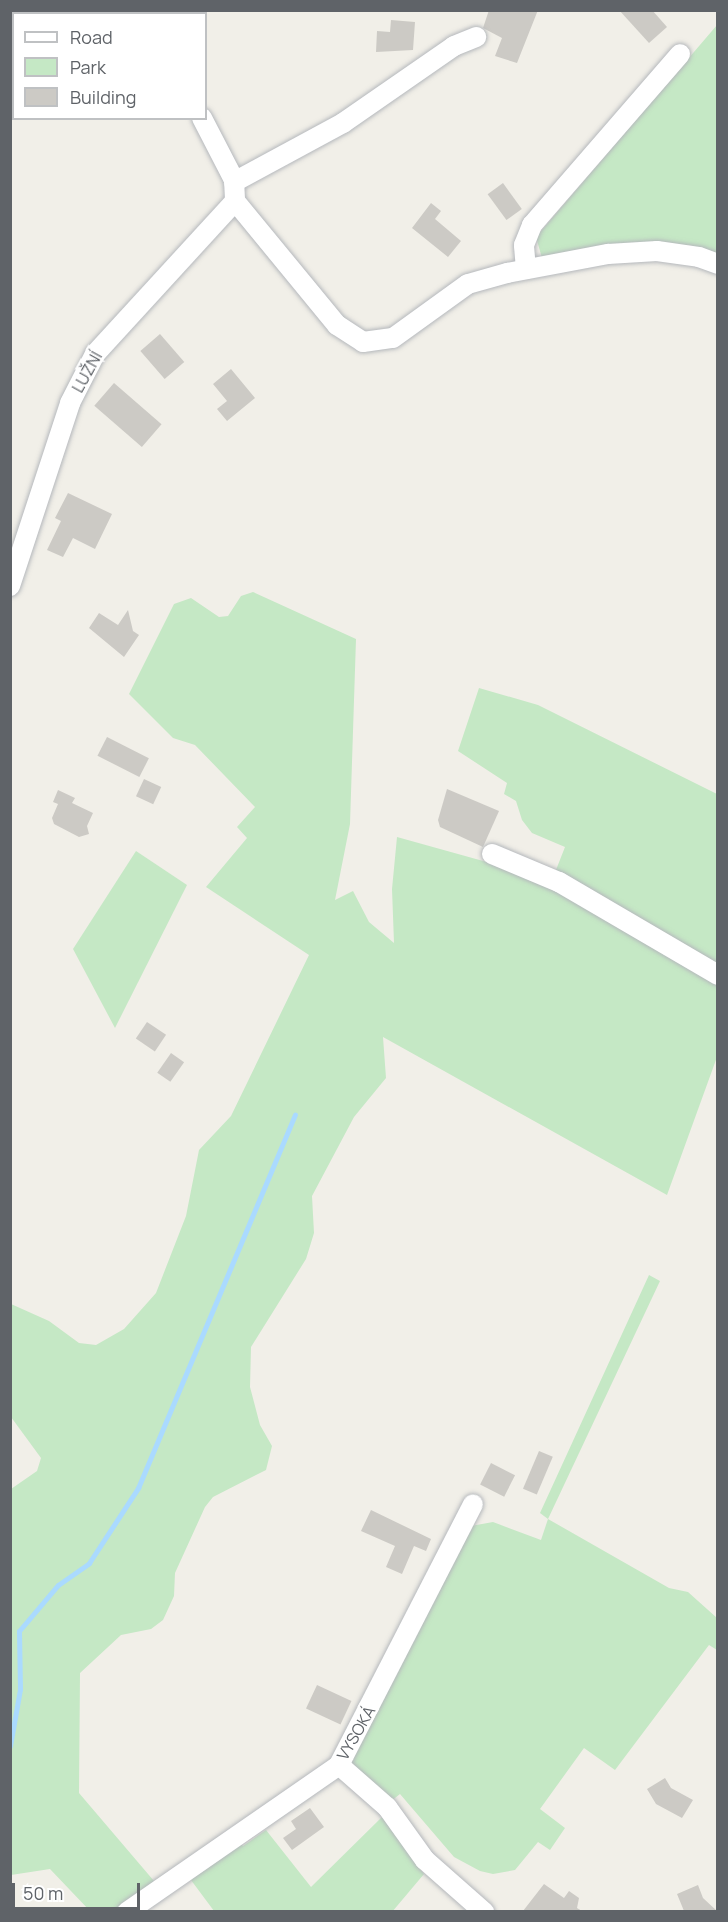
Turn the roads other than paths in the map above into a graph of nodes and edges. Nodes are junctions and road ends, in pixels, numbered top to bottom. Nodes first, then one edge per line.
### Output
1 (476, 38) dead end
2 (680, 54) dead end
3 (203, 120) edge
4 (235, 192) junction
5 (717, 264) edge
6 (526, 269) junction
7 (10, 586) edge
8 (492, 854) dead end
9 (717, 975) edge
10 (473, 1504) dead end
11 (339, 1765) junction
12 (127, 1911) edge
13 (484, 1911) edge

1 - 4 street, LUŽNÍ
2 - 6 street
3 - 4 street
4 - 6 street
4 - 7 street, LUŽNÍ
5 - 6 street
8 - 9 street
10 - 11 street, VYSOKÁ
11 - 12 street, VYSOKÁ
11 - 13 street

